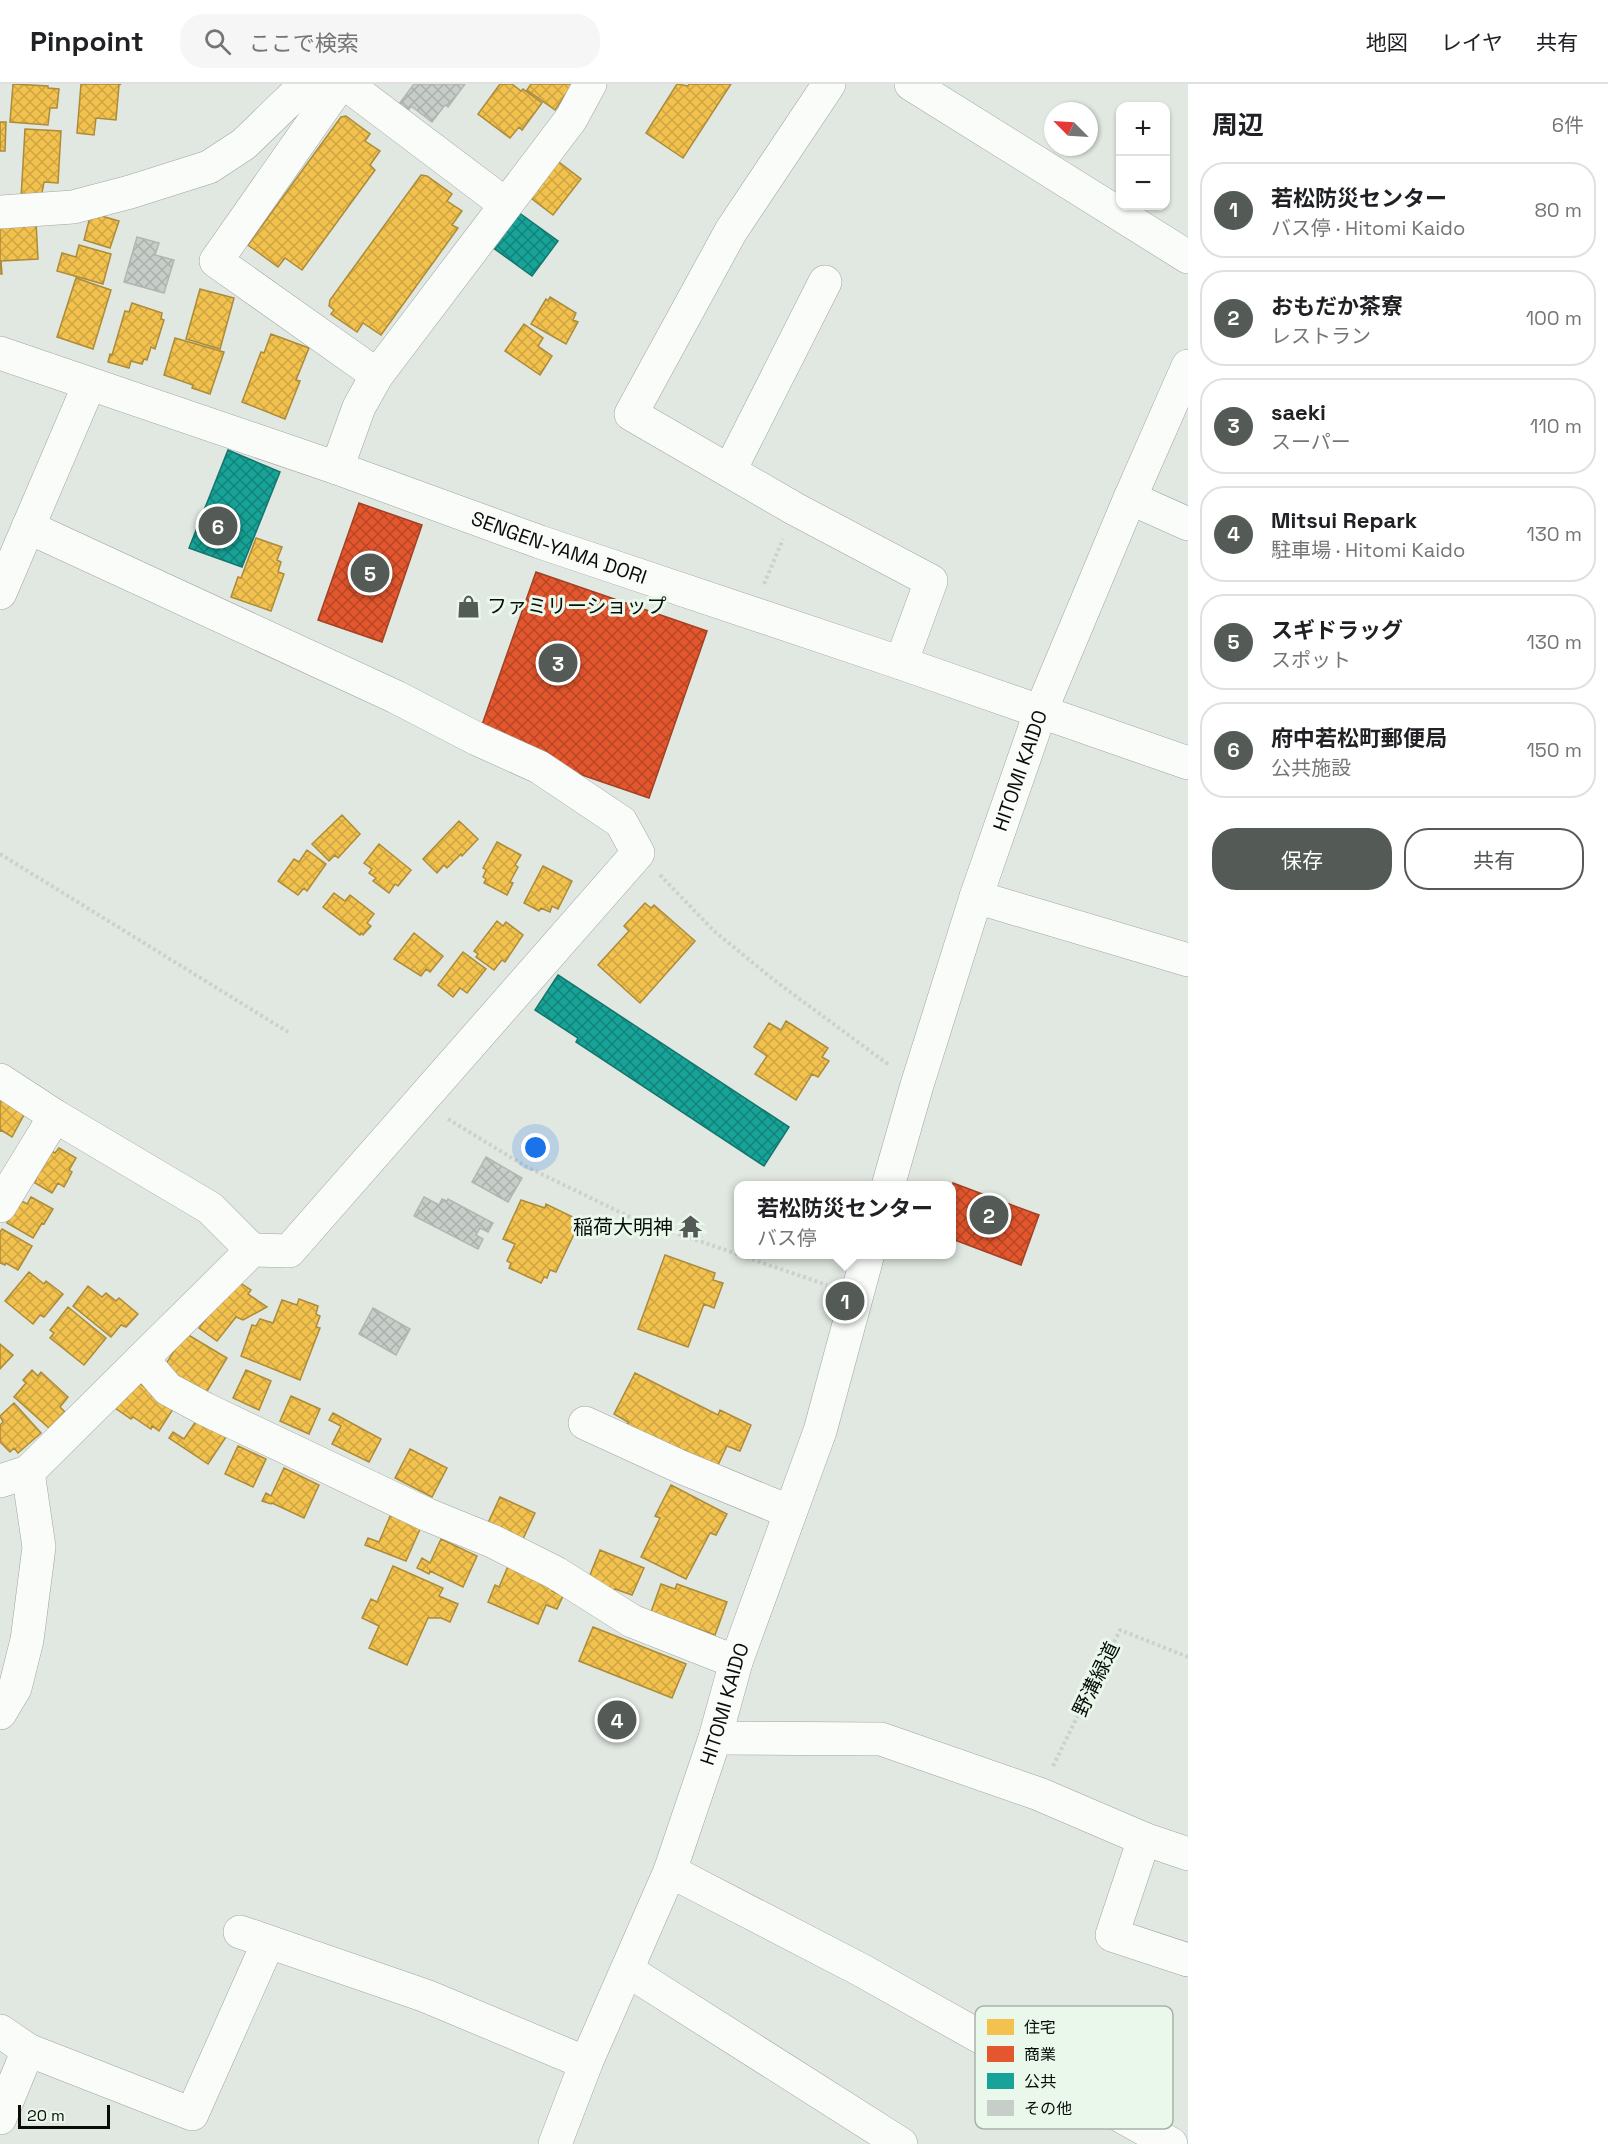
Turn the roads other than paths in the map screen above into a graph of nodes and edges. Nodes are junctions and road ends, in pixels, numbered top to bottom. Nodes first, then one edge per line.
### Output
1 (306, 84) edge
2 (340, 84) edge
3 (346, 84) edge
4 (590, 84) edge
5 (829, 84) edge
6 (911, 84) edge
7 (505, 204) junction
8 (0, 212) edge
9 (1188, 257) edge
10 (825, 282) dead end
11 (0, 353) edge
12 (1188, 366) edge
13 (377, 375) junction
14 (89, 385) junction
15 (337, 468) junction
16 (730, 470) junction
17 (1130, 498) junction
18 (1188, 524) edge
19 (28, 527) junction
20 (0, 593) edge
21 (902, 663) junction
22 (1040, 713) junction
23 (1188, 763) edge
24 (976, 897) junction
25 (1188, 960) edge
26 (0, 1080) edge
27 (55, 1116) junction
28 (889, 1181) edge
29 (0, 1206) edge
30 (252, 1250) junction
31 (866, 1259) edge
32 (142, 1359) junction
33 (585, 1423) dead end
34 (14, 1476) edge
35 (790, 1512) junction
36 (736, 1662) junction
37 (0, 1713) edge
38 (715, 1738) junction
39 (1144, 1839) junction
40 (1188, 1854) edge
41 (670, 1870) junction
42 (1188, 1960) edge
43 (627, 1970) junction
44 (0, 2031) edge
45 (975, 2034) edge
46 (28, 2050) junction
47 (586, 2063) junction
48 (0, 2118) edge
49 (1145, 2129) edge
50 (555, 2144) edge
51 (901, 2144) edge
52 (1172, 2144) edge

1 - 8 street
2 - 13 street
3 - 7 street
4 - 7 street
5 - 16 street
6 - 9 street
7 - 13 street
10 - 16 street
11 - 14 street, SENGEN-YAMA DORI
12 - 17 street, HITOMI KAIDO
13 - 15 street
14 - 15 street, SENGEN-YAMA DORI
14 - 19 street
15 - 21 street, SENGEN-YAMA DORI
16 - 21 street
17 - 18 street
17 - 22 street, HITOMI KAIDO
19 - 20 street
19 - 30 street
21 - 22 street, SENGEN-YAMA DORI
22 - 23 street, SENGEN-YAMA DORI
22 - 24 street, HITOMI KAIDO
24 - 25 street
24 - 28 street, HITOMI KAIDO
26 - 27 street
27 - 29 street
27 - 30 street
30 - 32 street
31 - 35 street, HITOMI KAIDO
32 - 34 street
32 - 36 street
33 - 35 street
34 - 37 street
35 - 36 street, HITOMI KAIDO
36 - 38 street, HITOMI KAIDO
38 - 39 street
38 - 41 street, HITOMI KAIDO
39 - 40 street
39 - 42 street
41 - 43 street, HITOMI KAIDO
41 - 45 street
43 - 47 street, HITOMI KAIDO
43 - 51 street
44 - 46 street
46 - 47 street
46 - 48 street
47 - 50 street, HITOMI KAIDO
49 - 52 street

